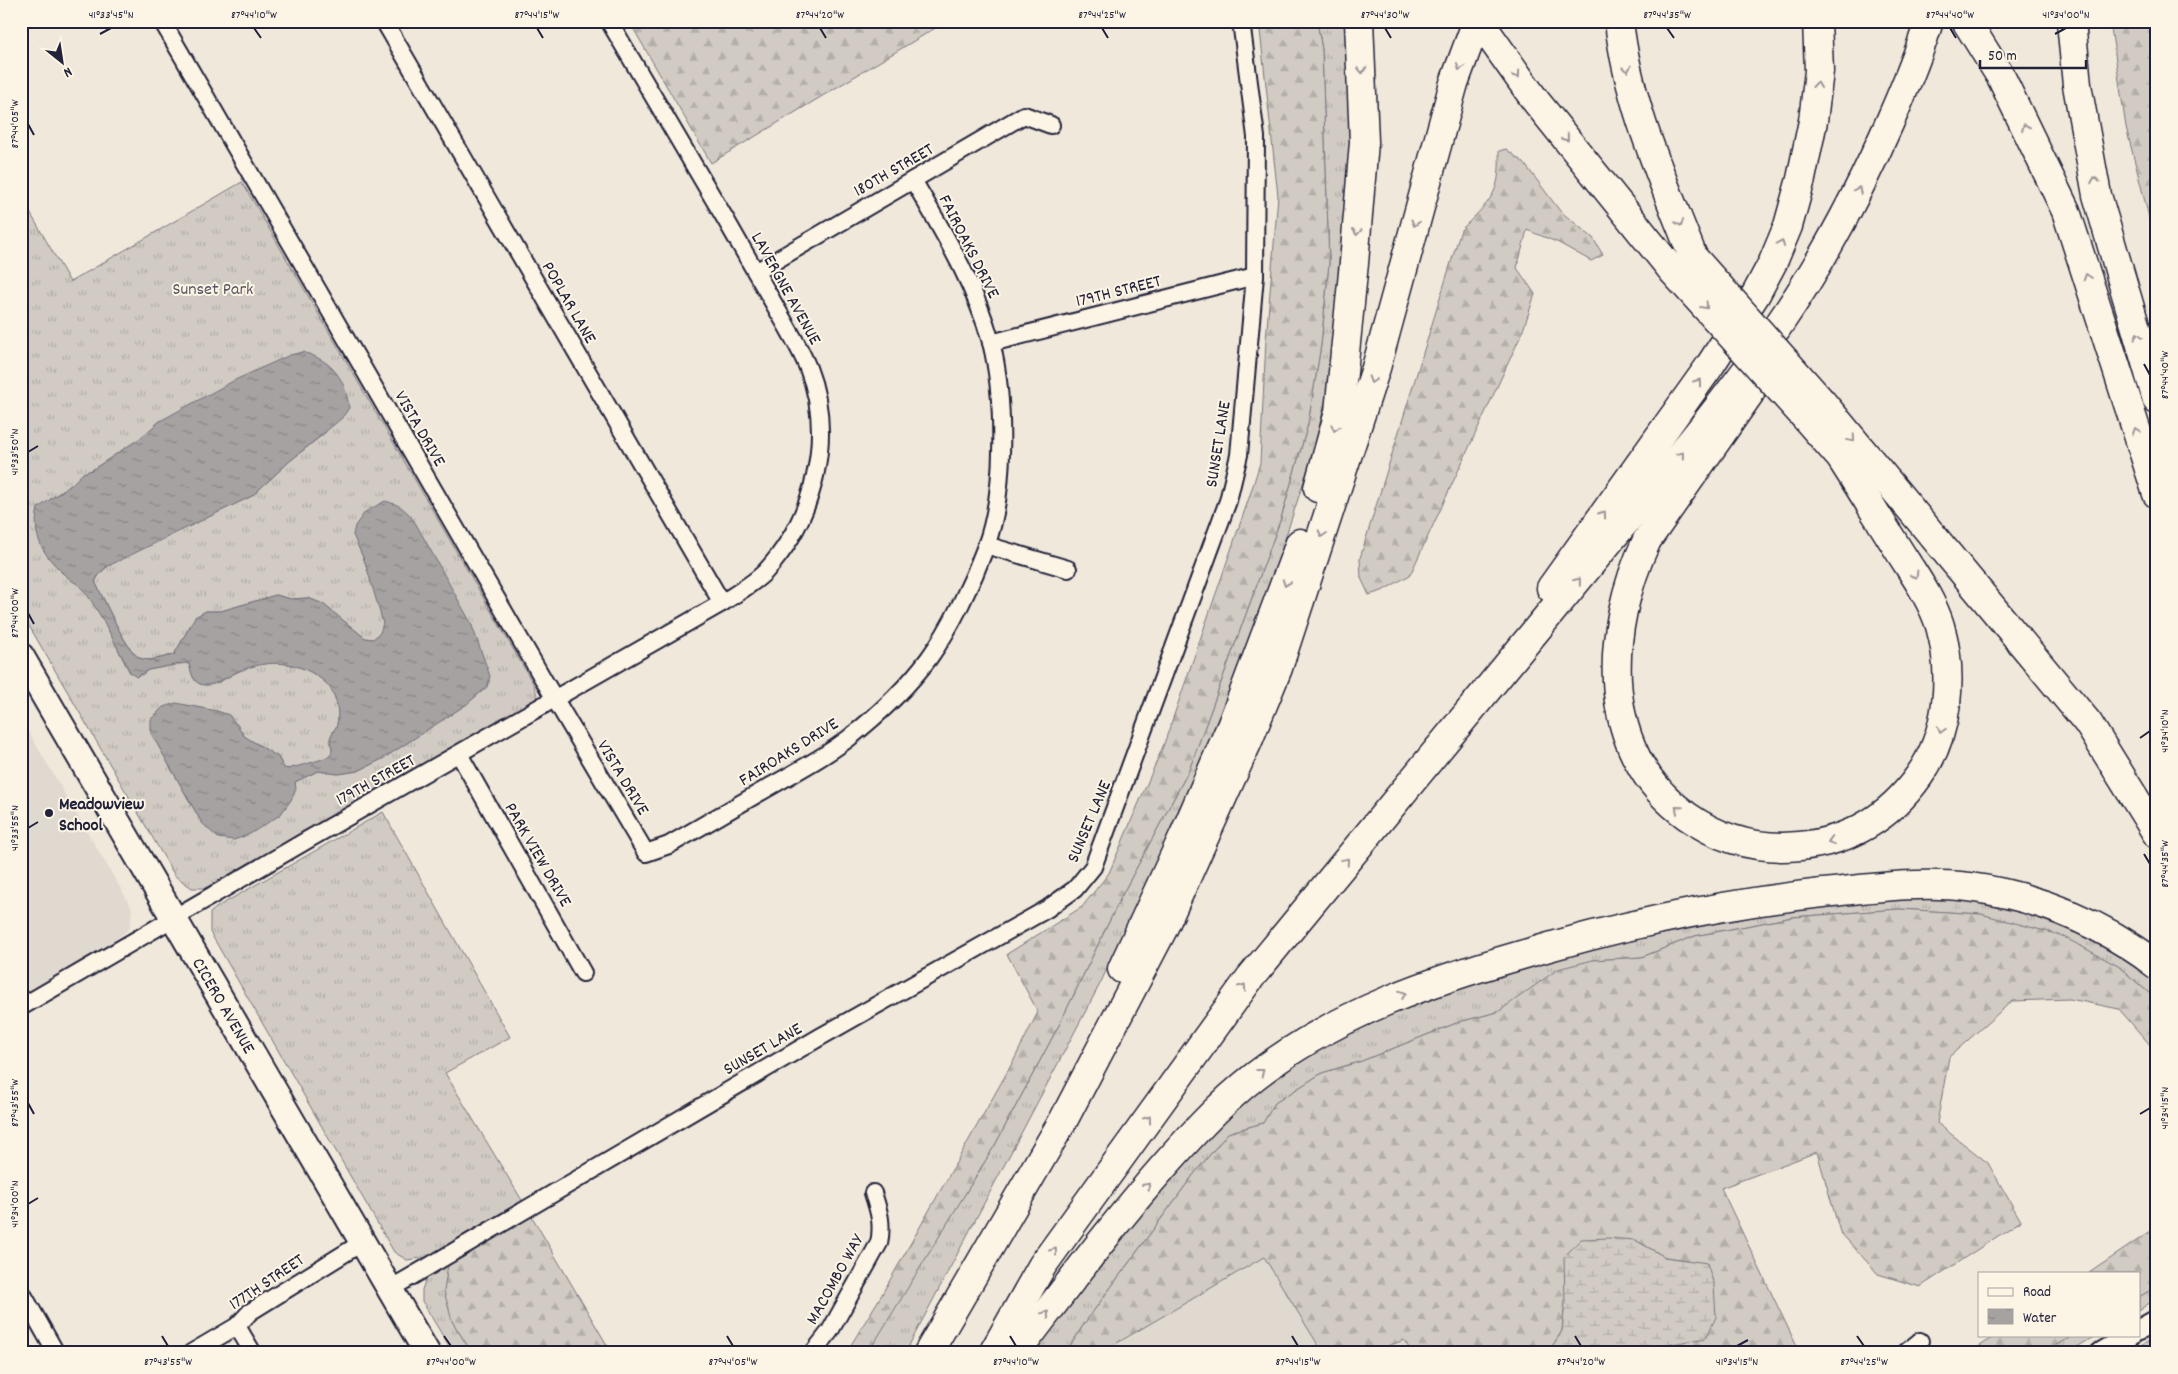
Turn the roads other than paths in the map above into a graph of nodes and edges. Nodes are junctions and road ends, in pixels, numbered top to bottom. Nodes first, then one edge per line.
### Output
1 (162, 21) edge
2 (384, 21) edge
3 (609, 21) edge
4 (1241, 21) edge
5 (1360, 21) edge
6 (1478, 21) edge
7 (1619, 21) edge
8 (1818, 21) edge
9 (1930, 21) edge
10 (1966, 21) edge
11 (2071, 21) edge
12 (1051, 124) dead end
13 (913, 180) junction
14 (1841, 224) junction
15 (1682, 263) junction
16 (756, 272) junction
17 (1255, 276) junction
18 (991, 342) junction
19 (2157, 400) edge
20 (1812, 408) junction
21 (1842, 460) junction
22 (2157, 494) edge
23 (986, 546) junction
24 (1068, 569) dead end
25 (749, 586) joint
26 (722, 603) junction
27 (1525, 646) junction
28 (21, 656) edge
29 (555, 700) junction
30 (459, 754) junction
31 (2157, 835) edge
32 (646, 853) joint
33 (173, 917) junction
34 (2157, 965) edge
35 (583, 973) dead end
36 (21, 1007) edge
37 (1064, 1119) junction
38 (872, 1193) dead end
39 (363, 1242) junction
40 (390, 1289) junction
41 (21, 1291) edge
42 (2157, 1320) edge
43 (237, 1326) junction
44 (2140, 1329) edge
45 (2129, 1336) edge
46 (1920, 1341) dead end
47 (56, 1353) edge
48 (191, 1353) edge
49 (252, 1353) edge
50 (427, 1353) edge
51 (813, 1353) edge
52 (928, 1353) edge
53 (993, 1353) edge
54 (1016, 1353) edge
55 (1905, 1353) edge
56 (2101, 1353) edge

1 - 29 street, VISTA DRIVE
2 - 26 street, POPLAR LANE
3 - 16 street, LAVERGNE AVENUE
4 - 17 street, SUNSET LANE
5 -> 37 highway
6 -> 15 highway
6 -> 37 highway
7 -> 15 highway
27 -> 8 highway
14 -> 9 highway
22 -> 10 highway
19 -> 11 highway
12 - 13 street, 180TH STREET
13 - 16 street, 180TH STREET
13 - 18 street, FAIROAKS DRIVE
21 -> 14 highway
27 -> 14 highway
15 -> 20 highway, bridge
16 - 25 street, LAVERGNE AVENUE
17 - 18 street, 179TH STREET
17 - 40 street, SUNSET LANE
18 - 23 street, FAIROAKS DRIVE
20 - 21 highway
20 -> 31 highway
21 - 31 highway
23 - 24 street
23 - 32 street, FAIROAKS DRIVE
25 - 26 street, 179TH STREET
26 - 29 street, 179TH STREET
53 -> 27 highway
28 - 33 main road, CICERO AVENUE
29 - 30 street, 179TH STREET
29 - 32 street, VISTA DRIVE
30 - 33 street, 179TH STREET
30 - 35 street, PARK VIEW DRIVE
33 - 36 street, 179TH STREET
33 - 39 main road, CICERO AVENUE
54 -> 34 highway
37 - 52 highway
38 - 51 street, MACOMBO WAY
39 - 40 main road, CICERO AVENUE
39 - 43 street, 177TH STREET
40 - 50 main road, CICERO AVENUE
41 - 47 street
42 - 44 street
43 - 48 street, 177TH STREET
43 - 49 street
45 - 56 street
46 - 55 street

